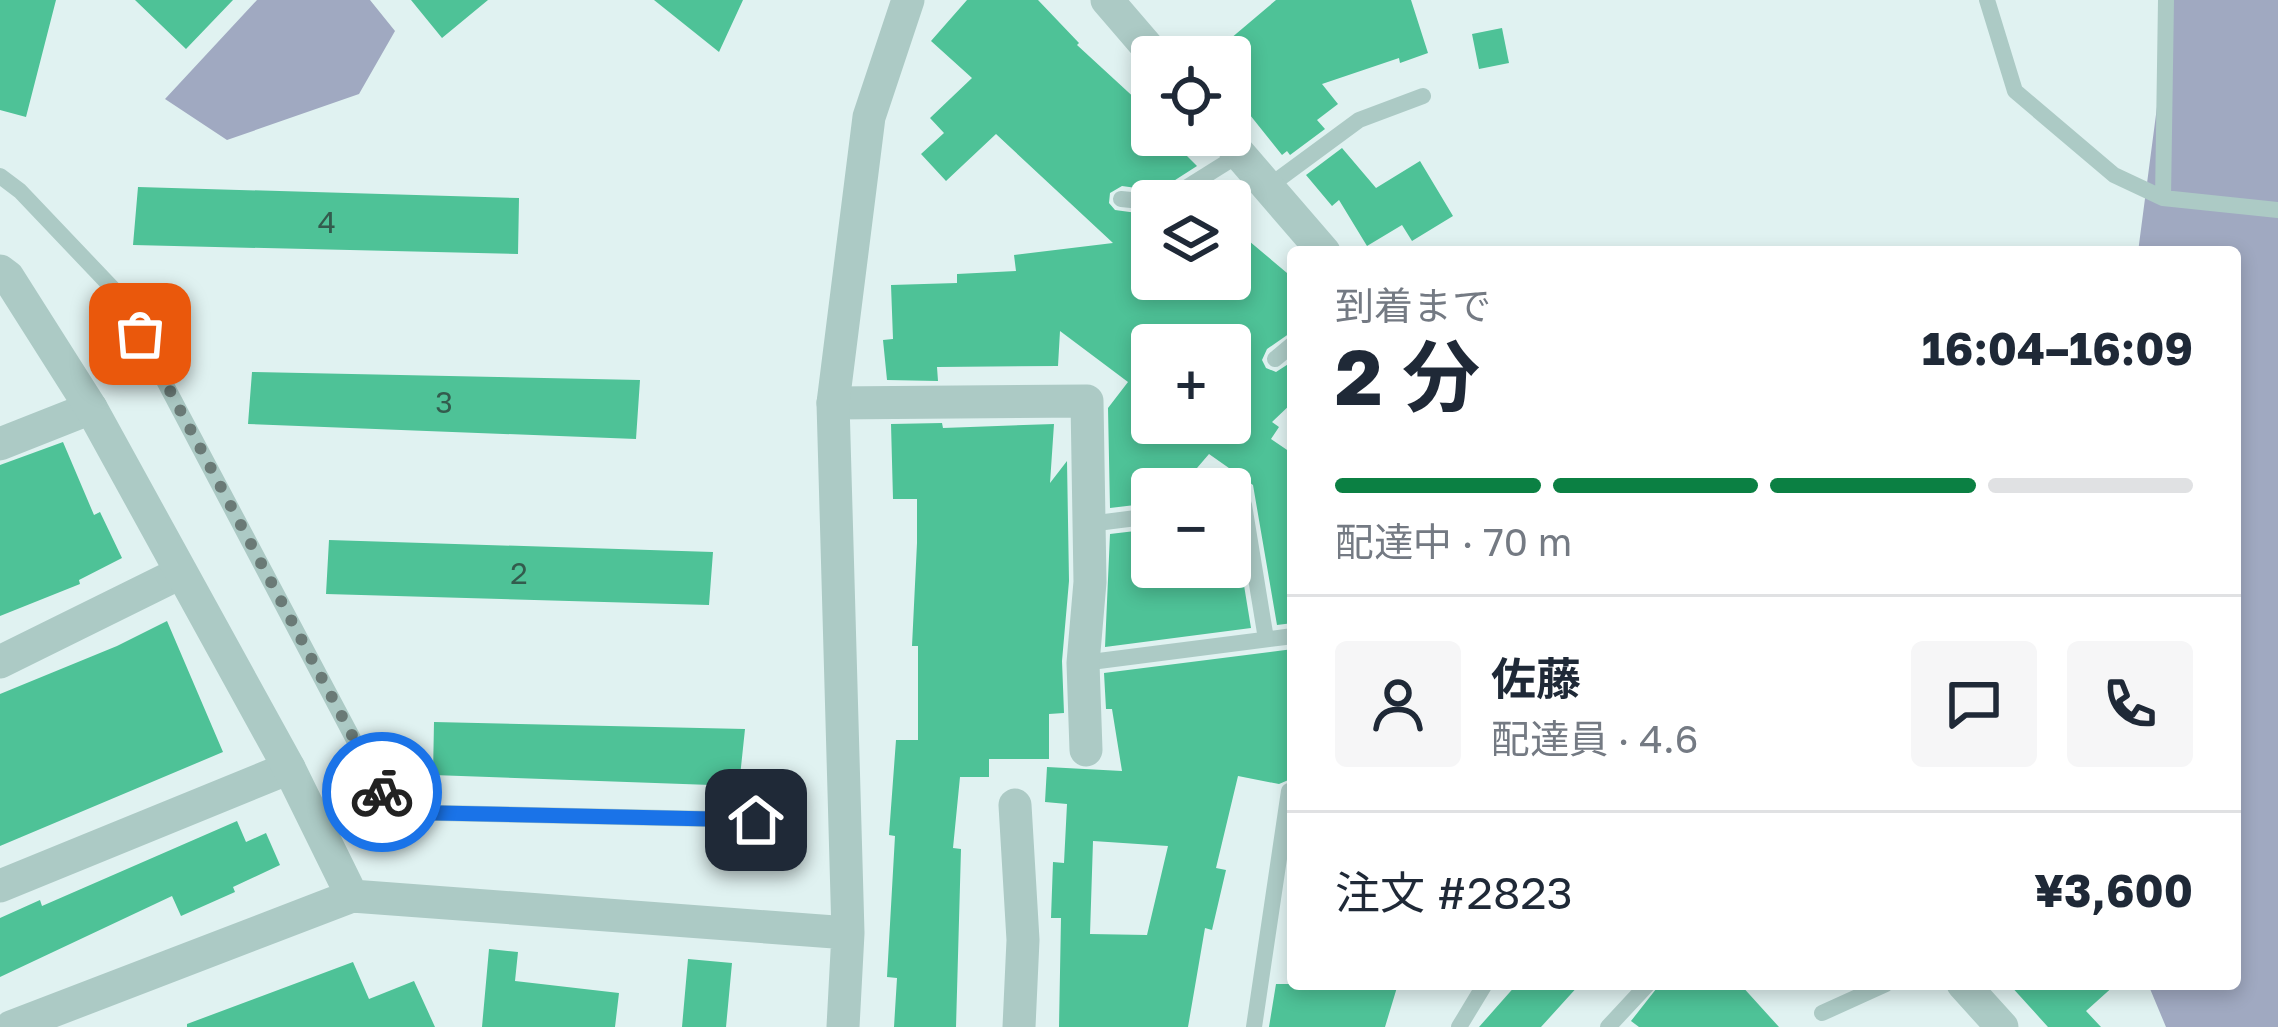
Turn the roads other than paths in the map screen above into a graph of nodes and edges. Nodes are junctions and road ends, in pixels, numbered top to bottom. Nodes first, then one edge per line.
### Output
1 (908, 0) edge
2 (1107, 0) edge
3 (1987, 0) edge
4 (2166, 0) edge
5 (1138, 36) edge
6 (1423, 96) dead end
7 (1217, 156) edge
8 (1241, 156) edge
9 (0, 176) edge
10 (1189, 180) edge
11 (1268, 187) junction
12 (2163, 198) junction
13 (1121, 199) dead end
14 (1131, 200) edge
15 (2278, 210) edge
16 (1319, 246) edge
17 (0, 271) edge
18 (1287, 349) edge
19 (1275, 359) dead end
20 (833, 403) junction
21 (91, 408) junction
22 (0, 444) edge
23 (1131, 519) edge
24 (1090, 524) junction
25 (1251, 548) edge
26 (180, 573) junction
27 (1287, 637) edge
28 (1266, 639) junction
29 (0, 662) edge
30 (1082, 663) junction
31 (1086, 750) dead end
32 (289, 768) junction
33 (1287, 804) edge
34 (1015, 805) dead end
35 (756, 820) dead end
36 (0, 886) edge
37 (352, 896) junction
38 (848, 933) junction
39 (1482, 990) edge
40 (1642, 990) edge
41 (1873, 990) edge
42 (1968, 990) edge
43 (1822, 1013) dead end
44 (10, 1027) edge
45 (843, 1027) edge
46 (1019, 1027) edge
47 (1254, 1027) edge
48 (1460, 1027) edge
49 (1608, 1027) edge
50 (2002, 1027) edge

1 - 20 street
2 - 5 street
3 - 12 lane
4 - 12 lane
6 - 11 lane
7 - 10 lane
8 - 11 street
9 - 35 lane
11 - 16 street
12 - 15 lane
13 - 14 lane
17 - 21 street
18 - 19 lane
20 - 24 street
20 - 38 street
21 - 22 street
21 - 26 street
23 - 24 lane
24 - 30 street
25 - 28 lane
26 - 29 street
26 - 32 street
27 - 28 lane
28 - 30 lane
30 - 31 street
32 - 36 street
32 - 37 street
33 - 47 lane
34 - 46 street
37 - 38 street
37 - 44 street
38 - 45 street
39 - 48 lane
40 - 49 lane
41 - 43 lane
42 - 50 street

